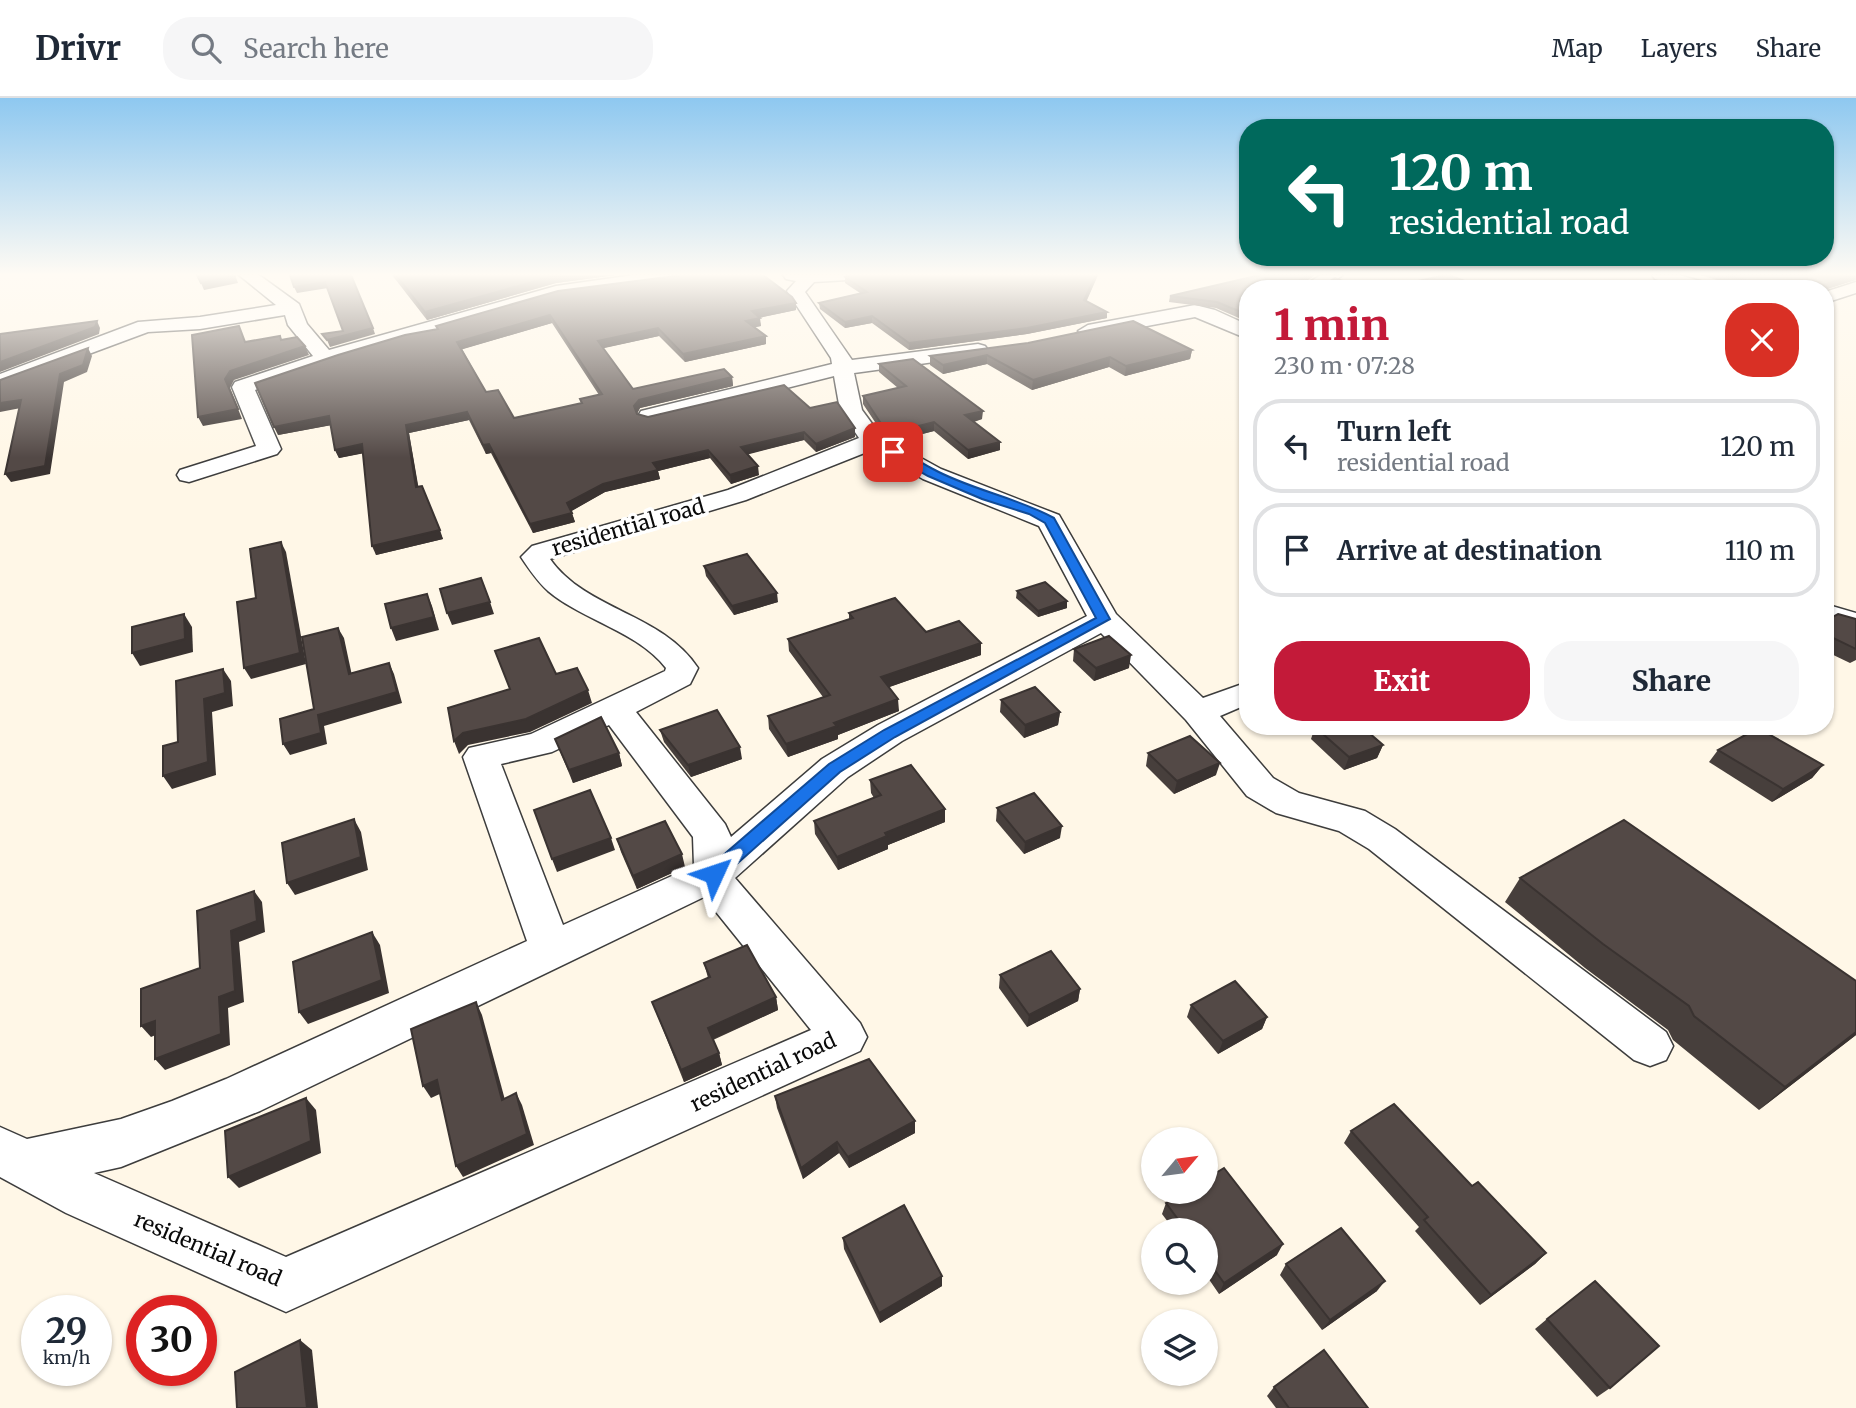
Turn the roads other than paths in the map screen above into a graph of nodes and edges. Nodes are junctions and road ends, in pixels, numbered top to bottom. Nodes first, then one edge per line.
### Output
1 (118, 336) edge
2 (306, 336) edge
3 (401, 336) edge
4 (826, 336) edge
5 (1001, 347) edge
6 (333, 356) junction
7 (842, 368) junction
8 (0, 380) edge
9 (649, 416) edge
10 (873, 441) junction
11 (189, 475) dead end
12 (1834, 616) edge
13 (1104, 619) junction
14 (1856, 622) edge
15 (1239, 696) edge
16 (615, 709) junction
17 (1198, 712) junction
18 (714, 874) junction
19 (551, 950) junction
20 (1650, 1046) dead end
21 (12, 1157) edge

1 - 8 street
2 - 6 street
3 - 6 street
4 - 7 street
5 - 7 street
6 - 11 street
7 - 9 street
7 - 10 street
10 - 13 street
10 - 16 street, residential road
12 - 14 street
13 - 17 street
13 - 18 street
15 - 17 street
16 - 18 street, residential road
16 - 19 street
17 - 20 street
18 - 19 street
18 - 21 street, residential road
19 - 21 street

